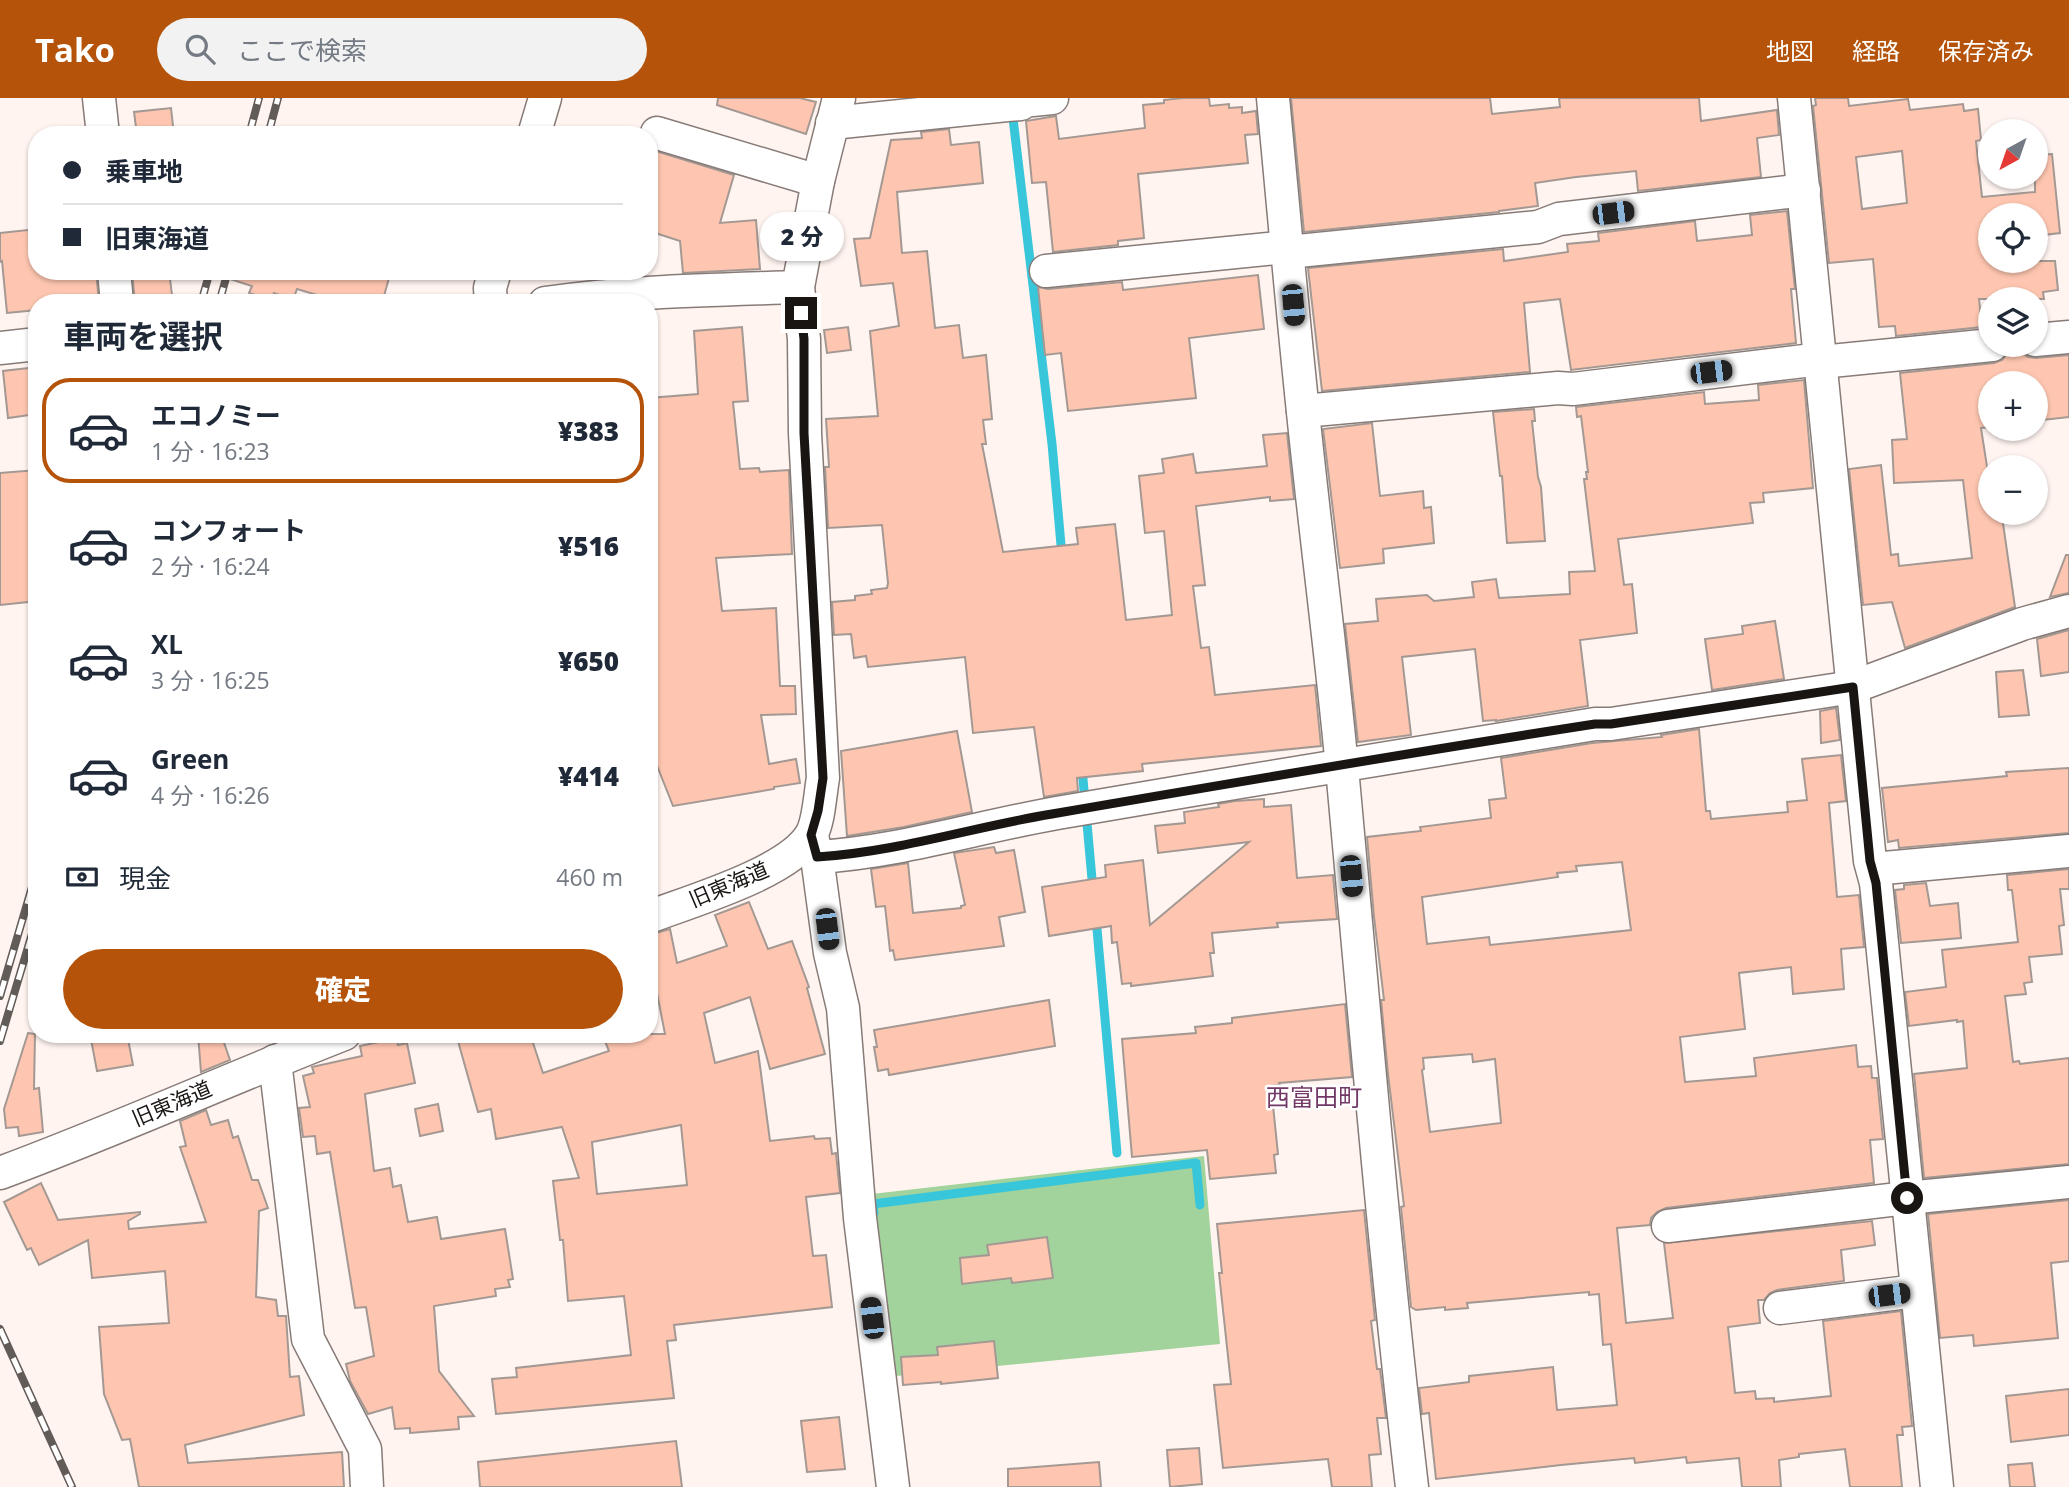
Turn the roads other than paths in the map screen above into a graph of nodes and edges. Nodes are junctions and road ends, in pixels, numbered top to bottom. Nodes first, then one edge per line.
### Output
1 (99, 98) edge
2 (545, 98) edge
3 (1052, 98) edge
4 (1273, 98) edge
5 (1794, 98) edge
6 (836, 110) edge
7 (102, 126) edge
8 (537, 126) edge
9 (658, 134) edge
10 (818, 181) junction
11 (1804, 190) junction
12 (1288, 250) junction
13 (1046, 271) dead end
14 (798, 287) junction
15 (631, 294) edge
16 (2069, 337) edge
17 (2048, 339) edge
18 (28, 345) edge
19 (1978, 346) edge
20 (0, 348) edge
21 (1821, 360) junction
22 (1303, 411) junction
23 (2069, 611) edge
24 (1853, 687) junction
25 (1342, 765) junction
26 (814, 846) junction
27 (2069, 851) edge
28 (1873, 869) junction
29 (658, 914) edge
30 (321, 1043) edge
31 (275, 1061) junction
32 (0, 1173) edge
33 (2069, 1182) edge
34 (1907, 1198) junction
35 (1668, 1226) dead end
36 (1916, 1291) junction
37 (1780, 1308) dead end
38 (367, 1487) edge
39 (893, 1487) edge
40 (1412, 1487) edge
41 (1937, 1487) edge

1 - 7 street
2 - 8 street
3 - 6 street
4 - 12 street
5 - 11 street
6 - 10 street
9 - 10 street
10 - 14 street
11 - 12 street
11 - 21 street
12 - 13 street
12 - 22 street
14 - 15 street
14 - 26 street
16 - 17 street
18 - 20 street
19 - 21 street
21 - 22 street
21 - 24 street
22 - 25 street
23 - 24 street
24 - 25 street
24 - 28 street
25 - 26 street
25 - 40 street
26 - 29 street, 旧東海道
26 - 39 street
27 - 28 street
28 - 34 street
30 - 31 street, 旧東海道
31 - 32 street, 旧東海道
31 - 38 street
33 - 34 street
34 - 35 street
34 - 36 street
36 - 37 street
36 - 41 street

